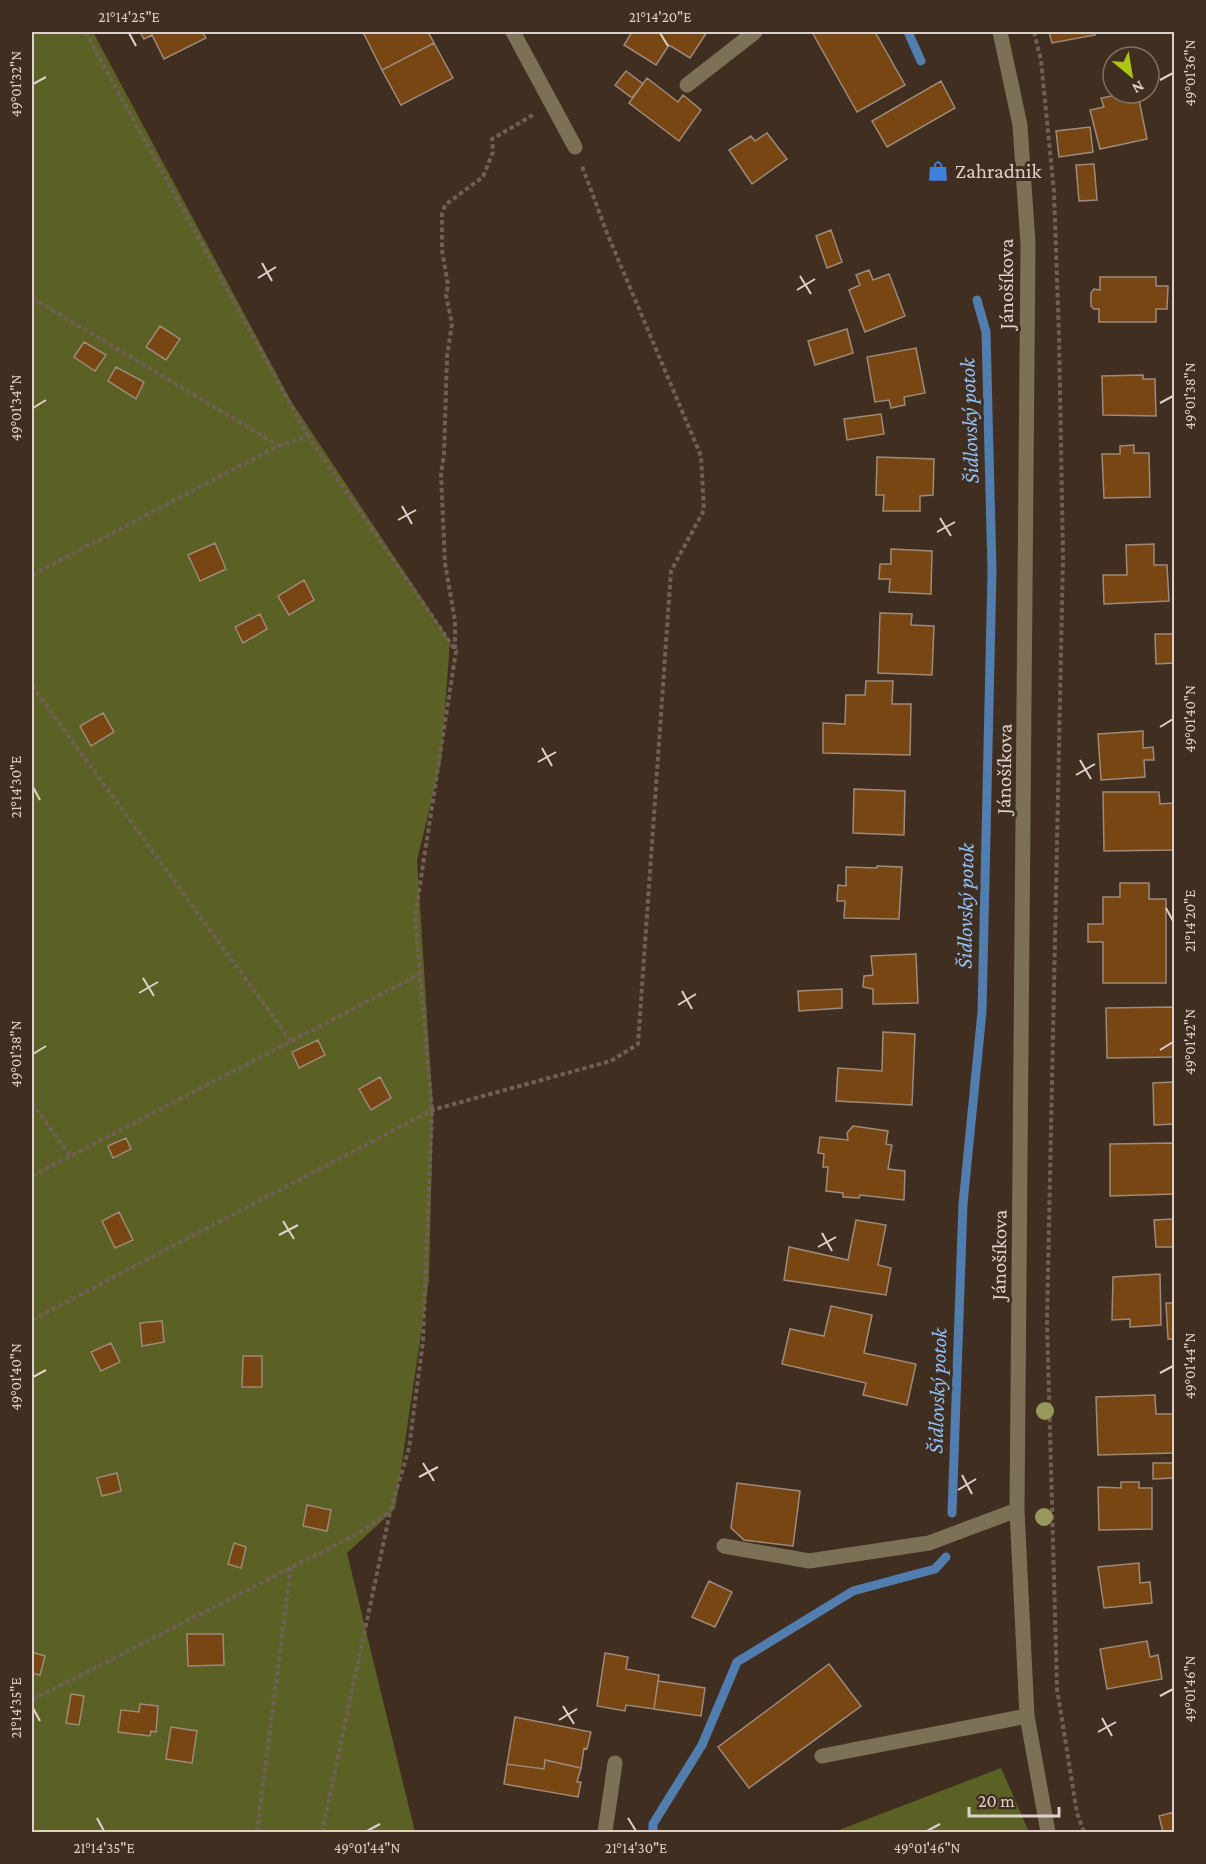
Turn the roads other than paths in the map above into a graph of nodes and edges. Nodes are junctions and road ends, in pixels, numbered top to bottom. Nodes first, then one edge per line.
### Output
1 (513, 32) edge
2 (755, 32) edge
3 (1000, 32) edge
4 (687, 85) dead end
5 (575, 147) road end
6 (1017, 1510) junction
7 (724, 1546) dead end
8 (1027, 1716) junction
9 (822, 1756) dead end
10 (615, 1763) dead end
11 (605, 1833) edge
12 (1048, 1833) edge

1 - 5 street
2 - 4 street
3 - 6 street, Jánošíkova
6 - 7 street
6 - 8 street, Jánošíkova
8 - 9 street
8 - 12 street, Jánošíkova
10 - 11 street

